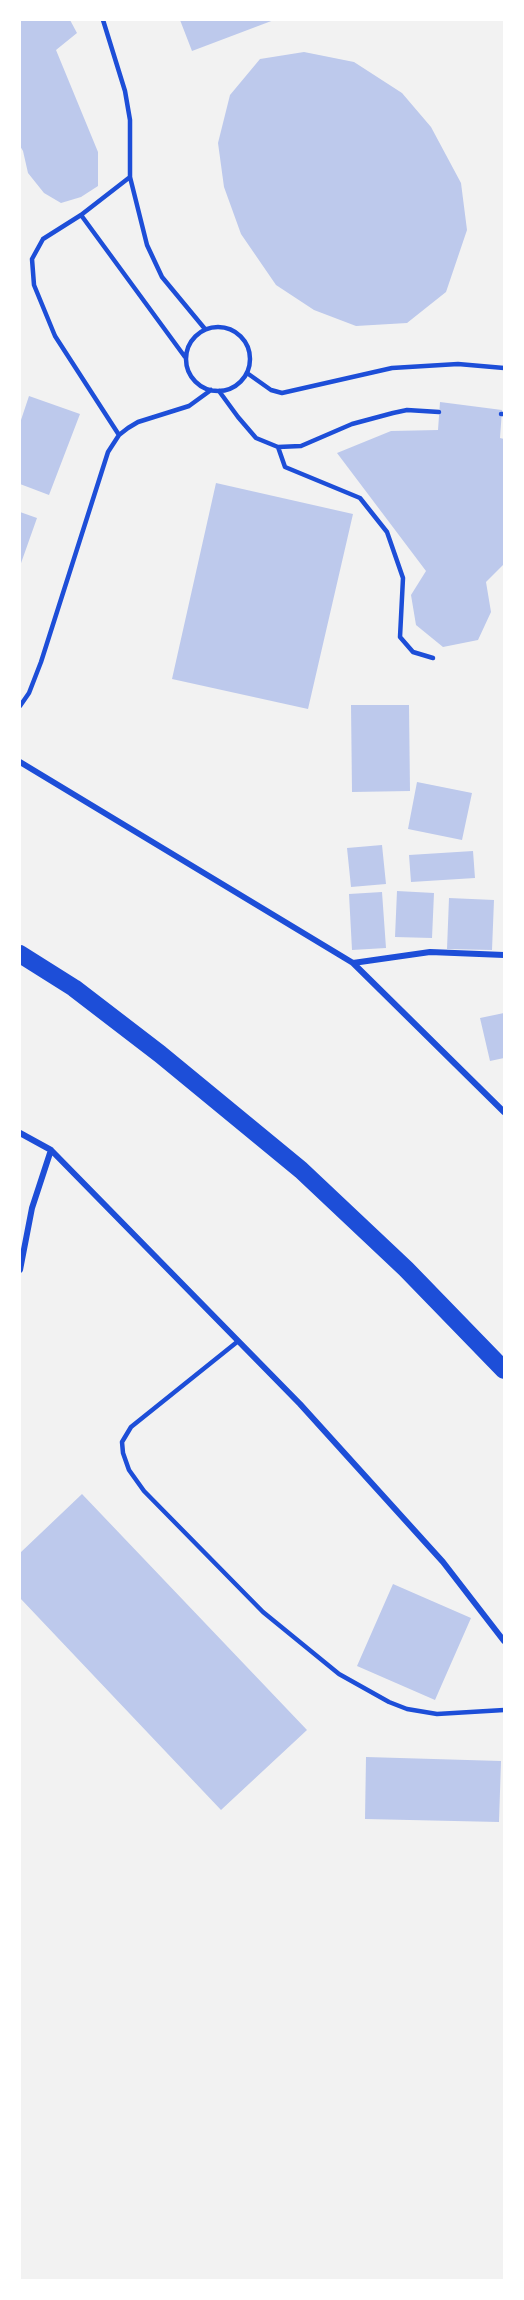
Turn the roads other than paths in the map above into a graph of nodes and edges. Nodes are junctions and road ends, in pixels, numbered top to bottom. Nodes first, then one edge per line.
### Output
1 (103, 20) edge
2 (130, 177) junction
3 (81, 215) junction
4 (205, 329) junction
5 (185, 357) junction
6 (504, 368) edge
7 (247, 373) junction
8 (211, 390) junction
9 (219, 391) junction
10 (439, 412) dead end
11 (119, 435) junction
12 (279, 447) junction
13 (433, 658) dead end
14 (20, 706) edge
15 (20, 762) edge
16 (20, 954) edge
17 (504, 955) edge
18 (353, 963) junction
19 (504, 1112) edge
20 (20, 1133) edge
21 (51, 1150) junction
22 (20, 1270) edge
23 (237, 1342) junction
24 (504, 1370) edge
25 (504, 1641) edge
26 (504, 1710) edge

1 - 2 lane
2 - 3 lane
2 - 4 lane
3 - 5 lane
3 - 11 lane
4 - 5 lane
4 - 7 lane
5 - 8 lane
6 - 7 lane
7 - 9 lane
8 - 9 lane
8 - 11 lane
9 - 12 lane
10 - 12 lane
11 - 14 lane
12 - 13 lane
15 - 18 street
16 - 24 highway
17 - 18 street
18 - 19 street
20 - 21 street
21 - 22 street
21 - 23 street
23 - 25 street
23 - 26 lane

